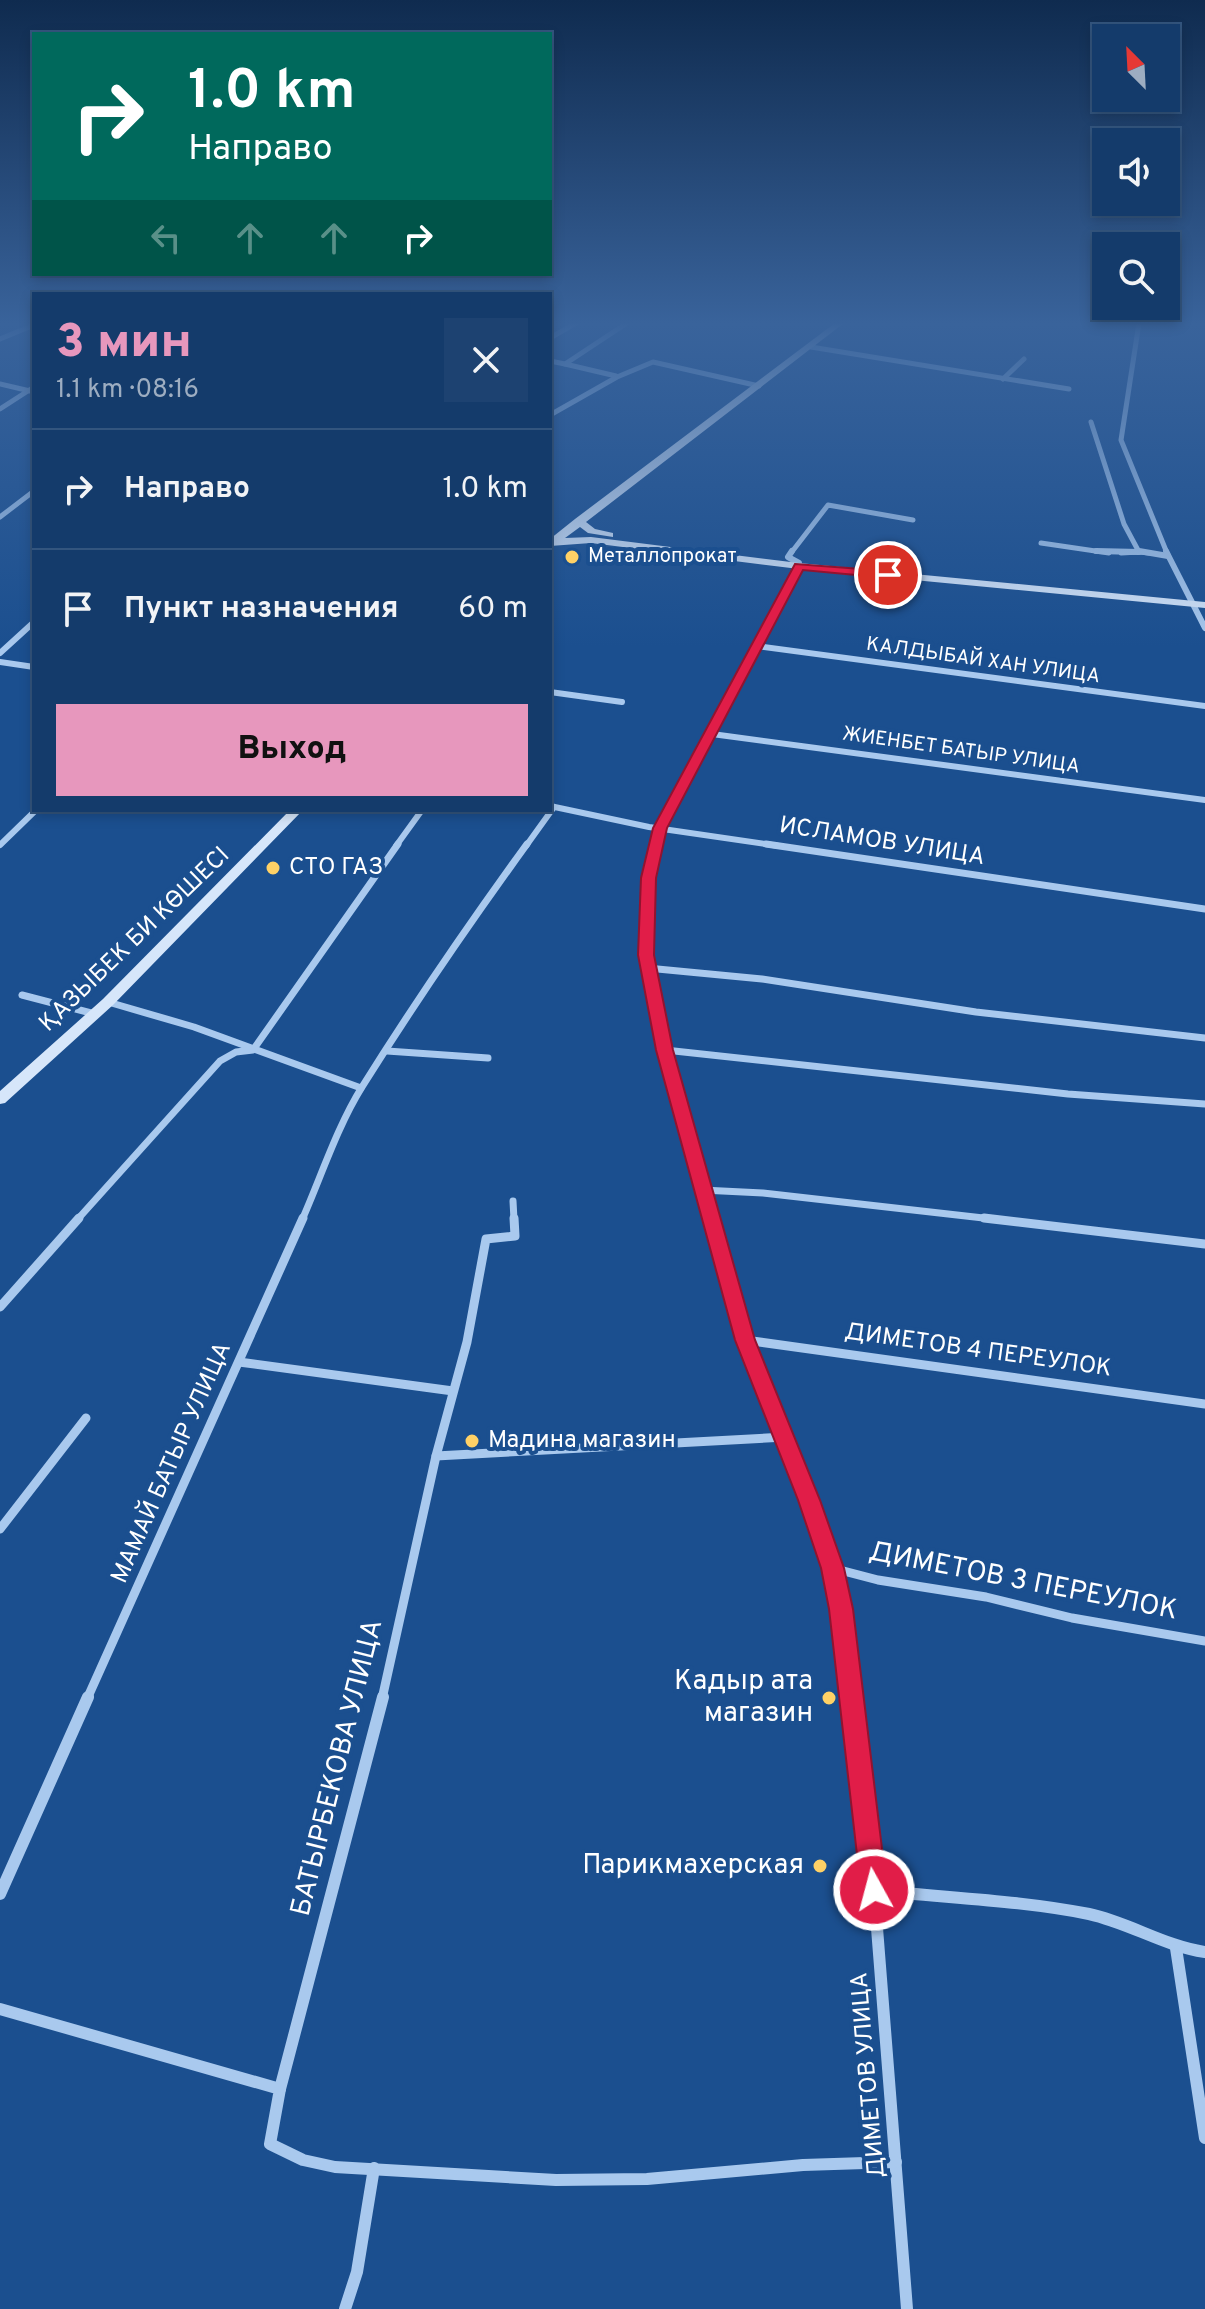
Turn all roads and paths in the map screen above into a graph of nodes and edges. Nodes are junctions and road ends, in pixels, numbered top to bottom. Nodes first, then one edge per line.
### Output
1 (699, 431) edge
2 (1094, 431) edge
3 (1122, 431) edge
4 (32, 493) edge
5 (0, 517) edge
6 (913, 520) dead end
7 (578, 521) junction
8 (552, 543) edge
9 (1041, 543) dead end
10 (1139, 552) junction
11 (1168, 556) junction
12 (799, 564) junction
13 (1199, 602) edge
14 (32, 624) edge
15 (1205, 628) edge
16 (757, 646) junction
17 (0, 653) edge
18 (0, 662) edge
19 (32, 667) edge
20 (552, 692) edge
21 (622, 702) dead end
22 (1205, 706) edge
23 (712, 734) junction
24 (1205, 800) edge
25 (552, 807) edge
26 (34, 812) edge
27 (295, 812) edge
28 (421, 812) edge
29 (548, 812) edge
30 (660, 828) junction
31 (0, 845) edge
32 (1205, 909) edge
33 (647, 968) junction
34 (22, 995) dead end
35 (108, 1002) junction
36 (95, 1014) junction
37 (1205, 1038) edge
38 (253, 1050) junction
39 (665, 1050) junction
40 (387, 1051) junction
41 (488, 1058) dead end
42 (361, 1088) junction
43 (1, 1097) edge
44 (1205, 1104) edge
45 (702, 1190) junction
46 (513, 1201) dead end
47 (1205, 1244) edge
48 (0, 1307) edge
49 (745, 1340) junction
50 (239, 1362) junction
51 (453, 1391) junction
52 (1205, 1404) edge
53 (86, 1418) dead end
54 (785, 1437) junction
55 (436, 1456) junction
56 (0, 1529) edge
57 (832, 1568) junction
58 (1205, 1641) edge
59 (874, 1890) junction
60 (0, 1894) edge
61 (1176, 1948) junction
62 (1205, 1952) edge
63 (0, 2009) edge
64 (280, 2089) junction
65 (1205, 2138) edge
66 (896, 2162) junction
67 (374, 2168) junction
68 (345, 2309) edge
69 (907, 2309) edge

1 - 7 main road
2 - 10 street
3 - 11 street
4 - 5 street
6 - 12 street, ДИМЕТОВ УЛИЦА
7 - 8 main road
7 - 12 main road
8 - 12 main road
9 - 10 street
10 - 11 street
11 - 13 street
12 - 13 main road
12 - 16 street, ДИМЕТОВ УЛИЦА
13 - 15 street
14 - 17 street
16 - 22 street, КАЛДЫБАЙ ХАН УЛИЦА
16 - 23 street, ДИМЕТОВ УЛИЦА
18 - 19 street
20 - 21 street
23 - 24 street, ЖИЕНБЕТ БАТЫР УЛИЦА
23 - 30 street, ДИМЕТОВ УЛИЦА
25 - 30 street, ИСЛАМОВ УЛИЦА
26 - 31 street
27 - 35 main road, ҚАЗЫБЕК БИ КӨШЕСІ
28 - 38 street
29 - 40 street, МАМАЙ БАТЫР УЛИЦА
30 - 32 street, ИСЛАМОВ УЛИЦА
30 - 33 street, ДИМЕТОВ УЛИЦА
33 - 37 street
33 - 39 street, ДИМЕТОВ УЛИЦА
34 - 36 street
35 - 36 main road, ҚАЗЫБЕК БИ КӨШЕСІ
35 - 38 street
36 - 43 main road, ҚАЗЫБЕК БИ КӨШЕСІ
38 - 42 street
38 - 48 street
39 - 44 street
39 - 45 street, ДИМЕТОВ УЛИЦА
40 - 41 street
40 - 42 street, МАМАЙ БАТЫР УЛИЦА
42 - 50 street, МАМАЙ БАТЫР УЛИЦА
45 - 47 street
45 - 49 street, ДИМЕТОВ УЛИЦА
46 - 51 street, БАТЫРБЕКОВА УЛИЦА
49 - 52 street, ДИМЕТОВ 4 ПЕРЕУЛОК
49 - 54 street, ДИМЕТОВ УЛИЦА
50 - 51 street
50 - 60 street, МАМАЙ БАТЫР УЛИЦА
51 - 55 street, БАТЫРБЕКОВА УЛИЦА
53 - 56 street
54 - 55 street
54 - 57 street, ДИМЕТОВ УЛИЦА
55 - 64 street, БАТЫРБЕКОВА УЛИЦА
57 - 58 street, ДИМЕТОВ 3 ПЕРЕУЛОК
57 - 59 street, ДИМЕТОВ УЛИЦА
59 - 61 street
59 - 66 street, ДИМЕТОВ УЛИЦА
61 - 62 street
61 - 65 street
63 - 64 street
64 - 67 street, БАТЫРБЕКОВА УЛИЦА
66 - 67 street, БАТЫРБЕКОВА УЛИЦА
66 - 69 street, ДИМЕТОВ УЛИЦА
67 - 68 street

